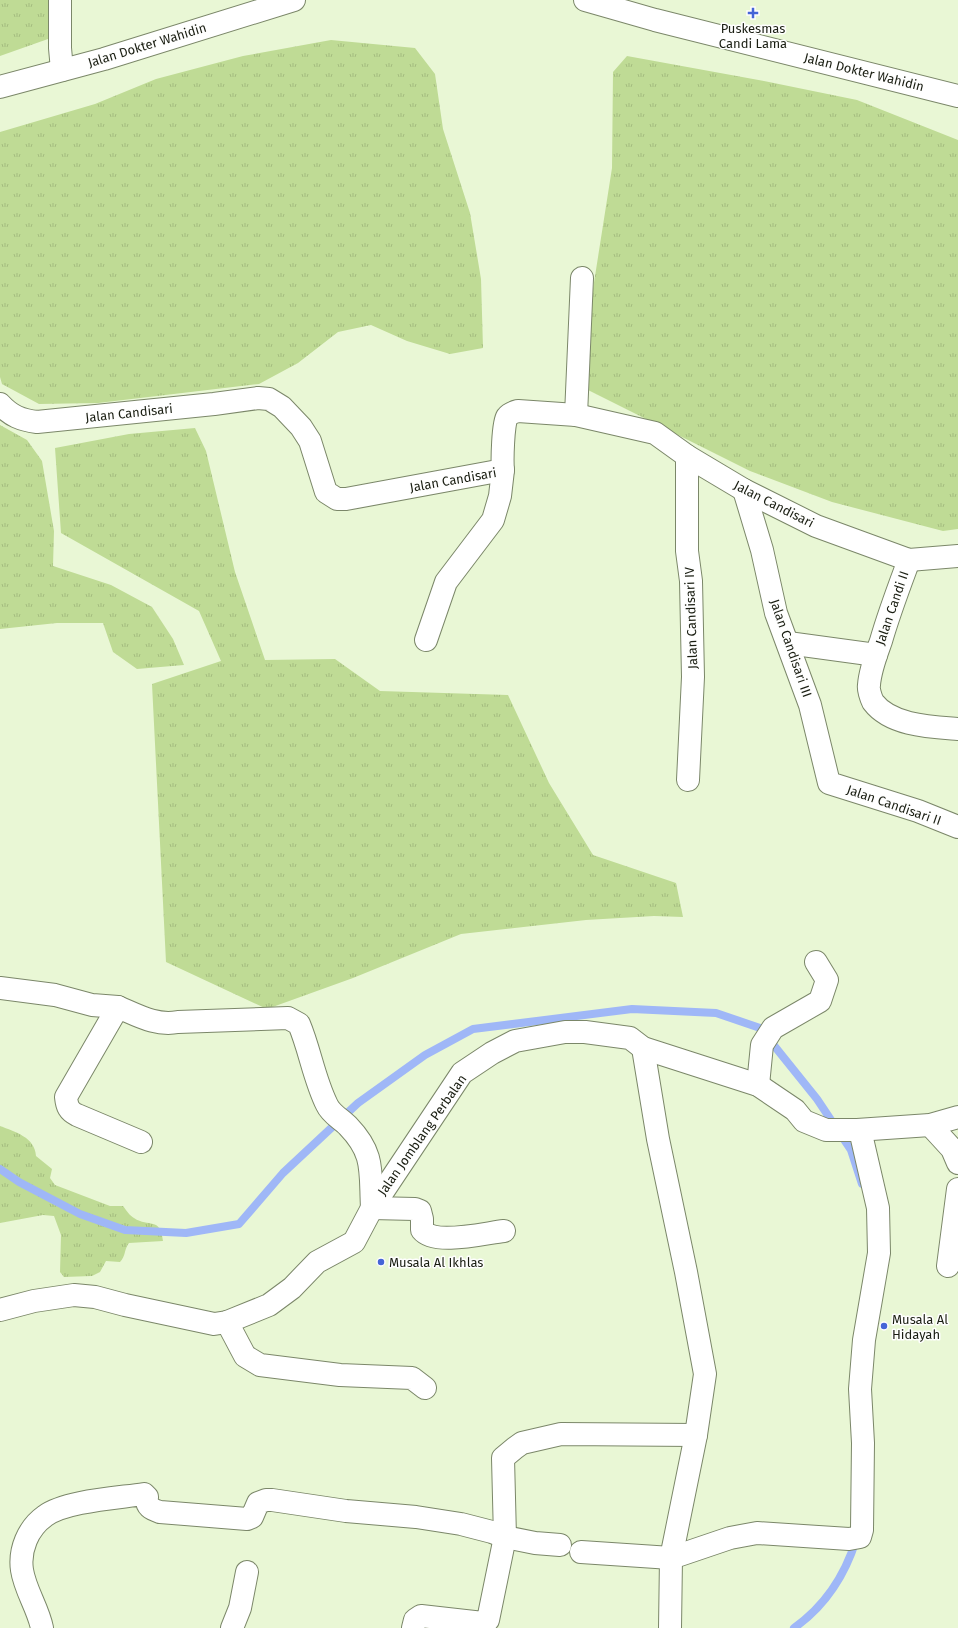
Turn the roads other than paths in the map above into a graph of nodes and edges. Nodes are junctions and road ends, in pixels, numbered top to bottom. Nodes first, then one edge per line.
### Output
1 (60, 0) edge
2 (294, 0) edge
3 (585, 0) edge
4 (62, 70) junction
5 (0, 87) edge
6 (958, 96) edge
7 (582, 278) dead end
8 (0, 404) edge
9 (576, 415) junction
10 (687, 456) junction
11 (503, 470) junction
12 (744, 490) junction
13 (958, 556) edge
14 (909, 560) junction
15 (426, 640) dead end
16 (788, 643) junction
17 (876, 655) junction
18 (958, 729) edge
19 (688, 780) dead end
20 (829, 783) joint
21 (958, 827) edge
22 (816, 962) dead end
23 (0, 988) edge
24 (118, 1007) junction
25 (643, 1048) junction
26 (758, 1085) junction
27 (958, 1117) edge
28 (930, 1125) junction
29 (858, 1130) junction
30 (141, 1142) dead end
31 (958, 1163) edge
32 (958, 1189) edge
33 (372, 1208) junction
34 (504, 1231) dead end
35 (948, 1266) dead end
36 (0, 1310) edge
37 (227, 1322) junction
38 (425, 1388) dead end
39 (696, 1435) junction
40 (505, 1537) junction
41 (560, 1545) dead end
42 (581, 1552) dead end
43 (672, 1558) junction
44 (247, 1572) dead end
45 (42, 1628) edge
46 (232, 1628) edge
47 (413, 1628) edge
48 (670, 1628) edge

1 - 4 main road
2 - 4 main road, Jalan Dokter Wahidin
3 - 6 main road, Jalan Dokter Wahidin
4 - 5 main road, Jalan Dokter Wahidin
7 - 9 main road
8 - 11 main road, Jalan Candisari
9 - 10 main road, Jalan Candisari
9 - 11 main road, Jalan Candisari
10 - 12 main road, Jalan Candisari
10 - 19 main road, Jalan Candisari IV
11 - 15 main road
12 - 14 main road, Jalan Candisari
12 - 16 main road, Jalan Candisari III
13 - 14 main road, Jalan Candisari
14 - 17 main road, Jalan Candi II
16 - 17 main road, Jalan Candi II
16 - 20 main road, Jalan Candisari III
17 - 18 main road, Jalan Candi II
20 - 21 main road, Jalan Candisari II
22 - 26 main road
23 - 24 main road, Jalan Jomblang Perbalan
24 - 30 main road
24 - 33 main road, Jalan Jomblang Perbalan
25 - 26 main road, Jalan Jomblang Perbalan
25 - 33 main road, Jalan Jomblang Perbalan
25 - 39 main road
26 - 29 main road, Jalan Jomblang Perbalan
27 - 28 main road
28 - 29 main road
28 - 31 main road
29 - 43 main road
32 - 35 main road
33 - 34 main road
33 - 37 main road, Jalan Jomblang Perbalan
36 - 37 main road, Jalan Jomblang Perbalan
37 - 38 main road
39 - 40 main road
39 - 43 main road
40 - 41 main road
40 - 45 main road
40 - 47 main road
42 - 43 main road
43 - 48 main road
44 - 46 main road

